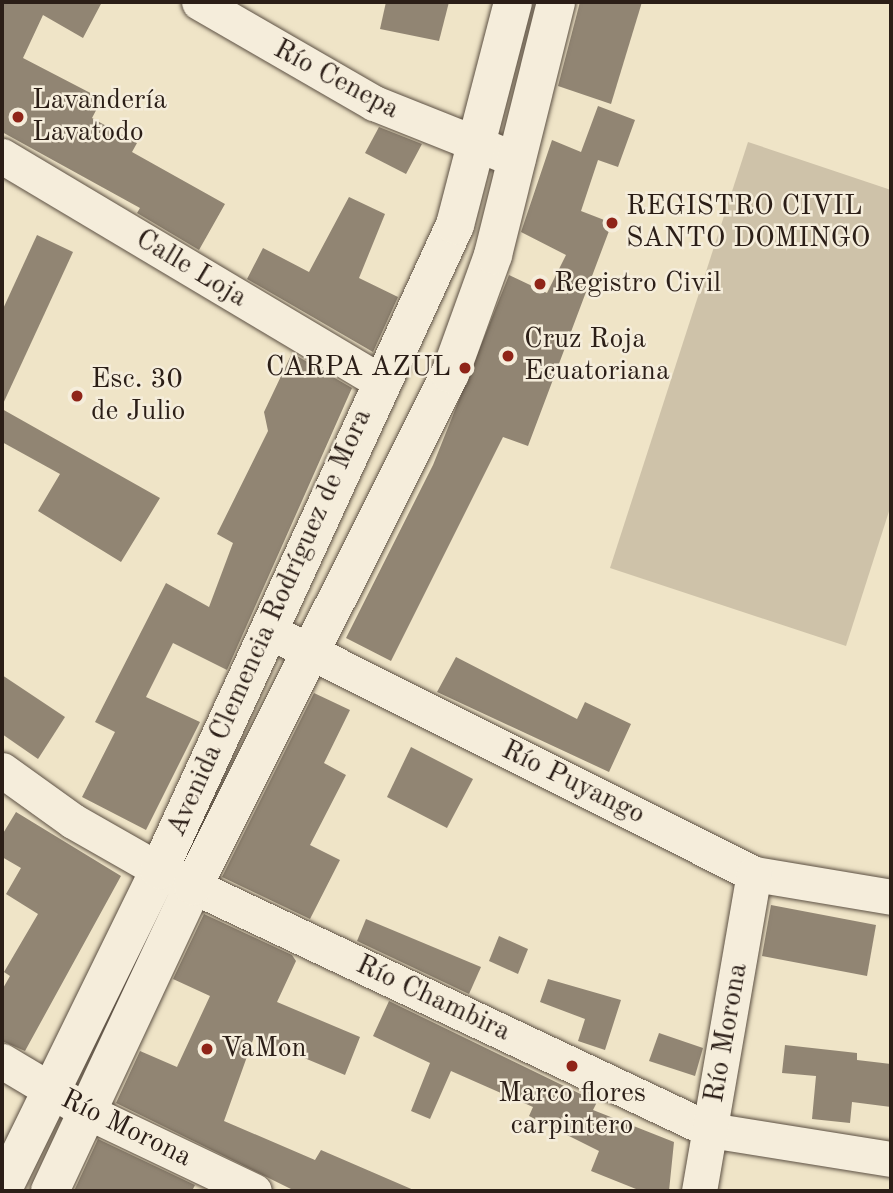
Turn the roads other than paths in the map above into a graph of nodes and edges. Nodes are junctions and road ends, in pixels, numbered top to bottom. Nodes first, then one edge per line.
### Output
1 (199, 2) edge
2 (513, 2) edge
3 (556, 2) edge
4 (479, 148) junction
5 (2, 156) edge
6 (517, 160) junction
7 (420, 306) junction
8 (467, 327) junction
9 (379, 381) junction
10 (267, 630) junction
11 (312, 654) junction
12 (2, 769) edge
13 (159, 870) junction
14 (754, 874) junction
15 (193, 886) junction
16 (891, 897) edge
17 (2, 1061) edge
18 (50, 1091) junction
19 (86, 1111) junction
20 (710, 1130) junction
21 (891, 1159) edge
22 (2, 1191) edge
23 (50, 1191) edge
24 (254, 1191) edge
25 (699, 1191) edge

1 - 4 street, Río Cenepa
2 - 4 street, Avenida Clemencia Rodríguez de Mora
3 - 6 street, Avenida Clemencia Rodríguez de Mora
4 - 6 street, Río Cenepa
4 - 7 street, Avenida Clemencia Rodríguez de Mora
5 - 9 street, Calle Loja
6 - 8 street, Avenida Clemencia Rodríguez de Mora
7 - 8 street
7 - 9 street, Avenida Clemencia Rodríguez de Mora
8 - 11 street, Avenida Clemencia Rodríguez de Mora
9 - 10 street, Avenida Clemencia Rodríguez de Mora
10 - 11 street, Río Puyango
10 - 13 street, Avenida Clemencia Rodríguez de Mora
11 - 14 street, Río Puyango
11 - 15 street, Avenida Clemencia Rodríguez de Mora
12 - 13 street, Río Chambira
13 - 15 street, Río Chambira
13 - 18 street, Avenida Clemencia Rodríguez de Mora
14 - 16 street, Río Puyango
14 - 20 street, Río Morona
15 - 19 street, Avenida Clemencia Rodríguez de Mora
15 - 20 street, Río Chambira
17 - 18 street, Río Morona
18 - 19 street, Río Morona
18 - 22 street, Avenida Clemencia Rodríguez de Mora
19 - 23 street, Avenida Clemencia Rodríguez de Mora
19 - 24 street, Río Morona
20 - 21 street, Río Chambira
20 - 25 street, Río Morona

